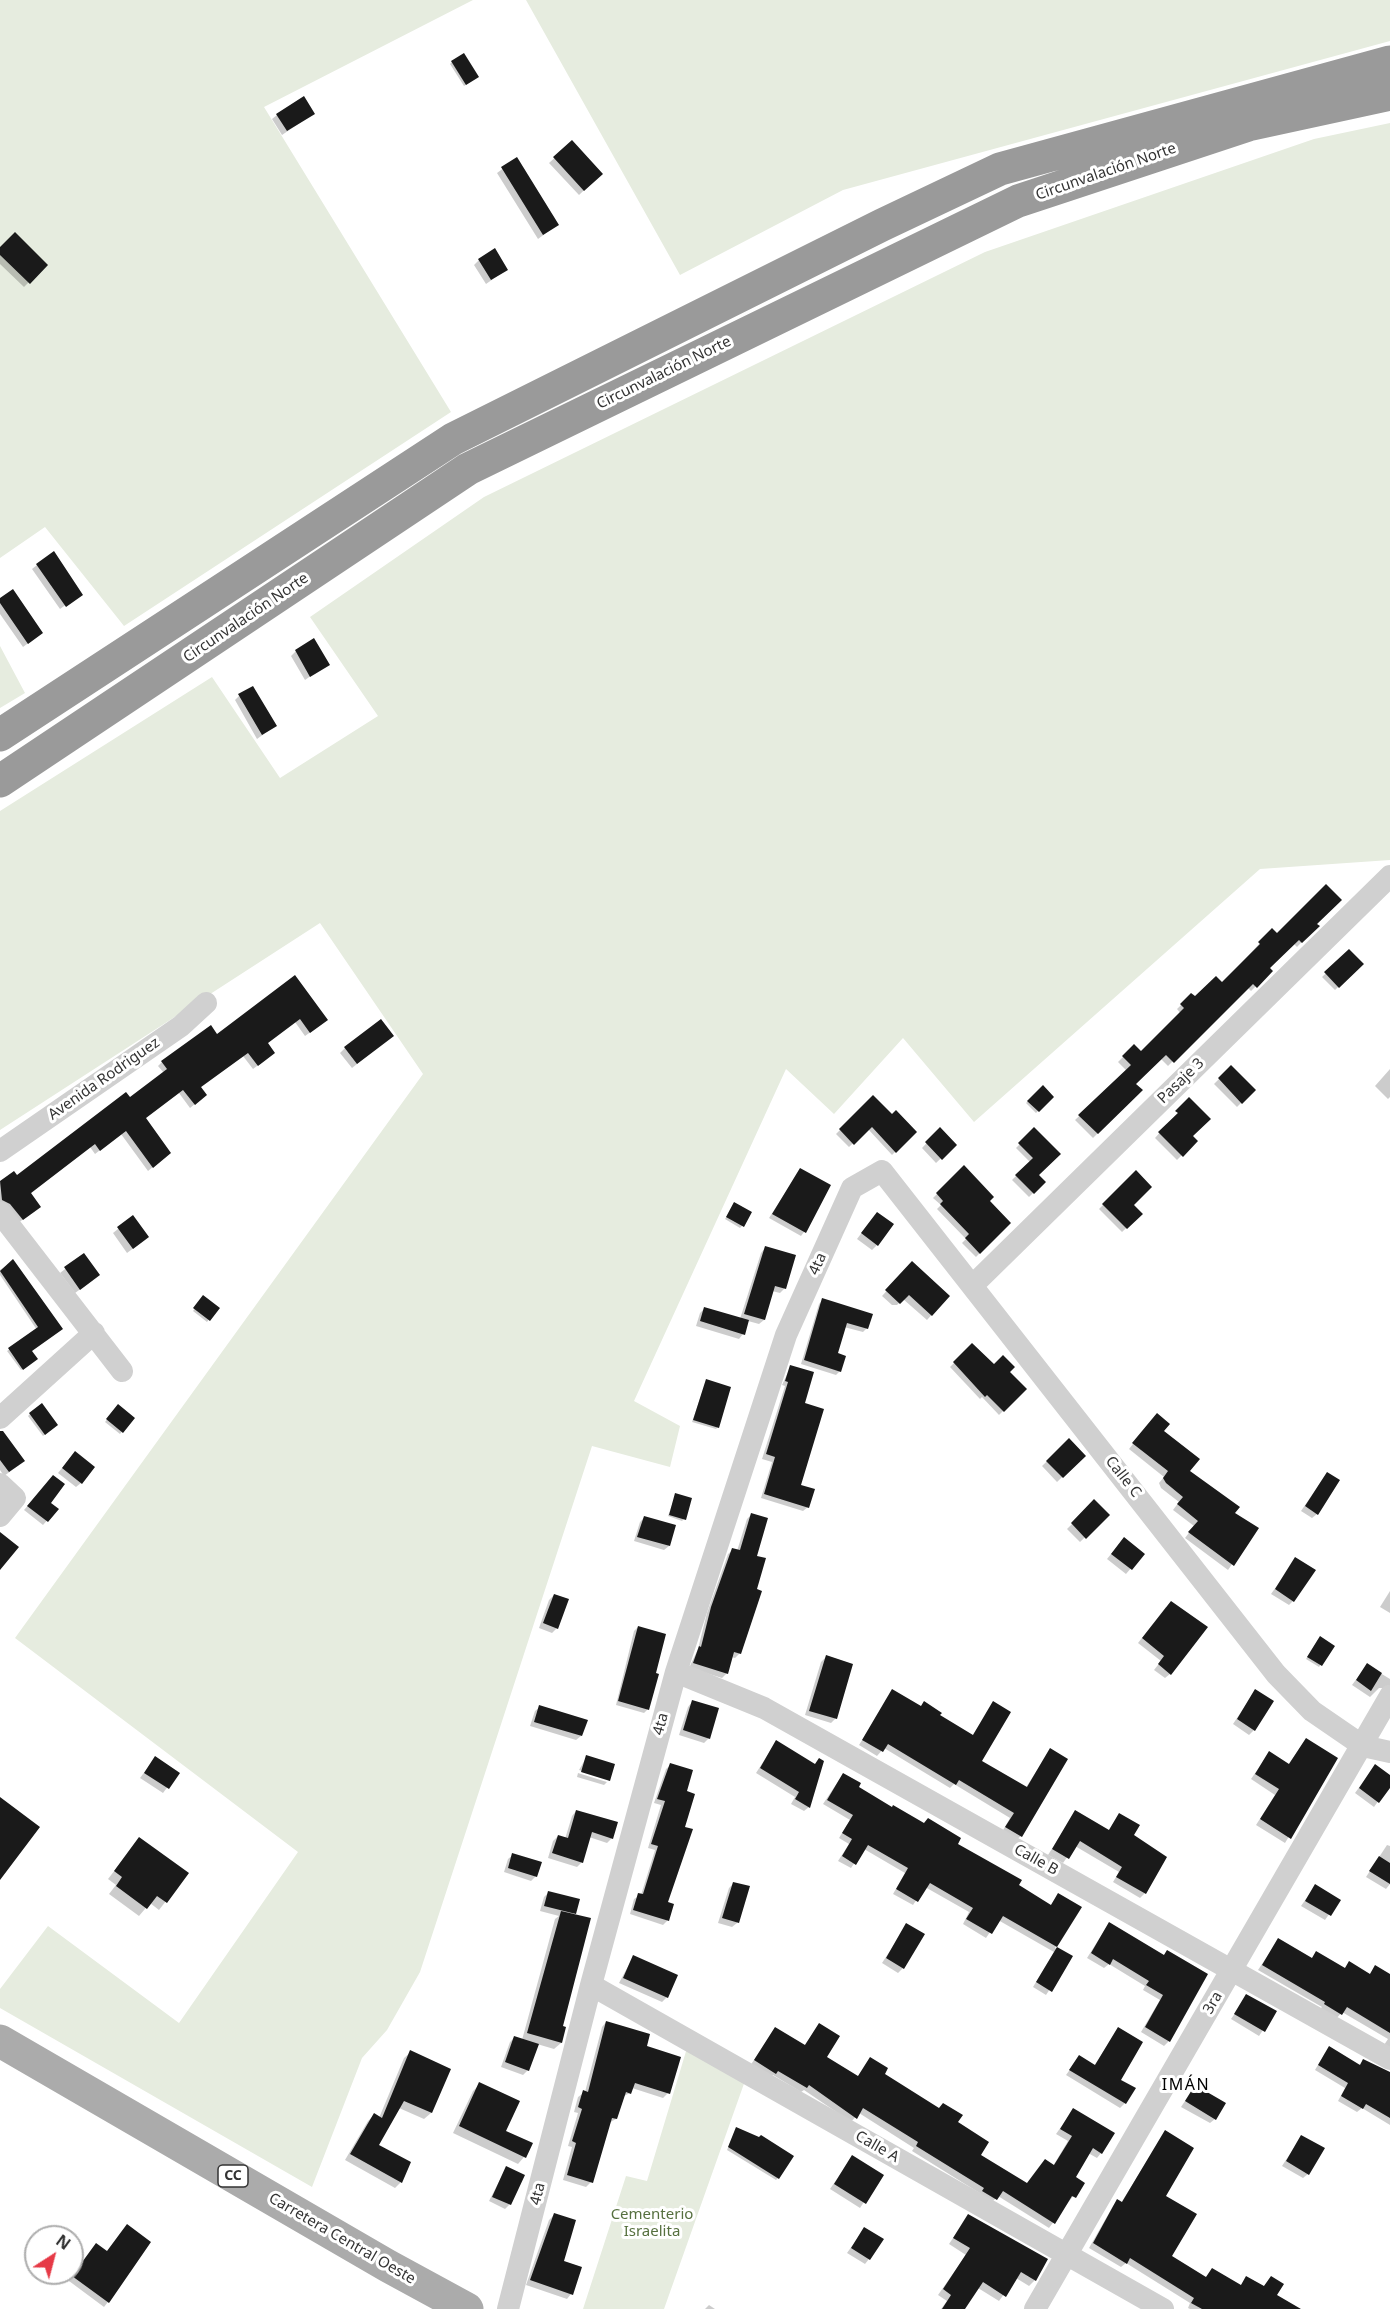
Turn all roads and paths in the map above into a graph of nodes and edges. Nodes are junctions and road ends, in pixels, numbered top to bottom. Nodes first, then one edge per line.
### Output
1 (1390, 62) edge
2 (1390, 94) edge
3 (963, 187) junction
4 (972, 223) junction
5 (0, 735) edge
6 (0, 781) edge
7 (1390, 876) edge
8 (206, 1003) dead end
9 (0, 1151) edge
10 (882, 1171) joint
11 (0, 1213) edge
12 (973, 1285) junction
13 (94, 1333) junction
14 (122, 1371) dead end
15 (0, 1418) edge
16 (0, 1484) edge
17 (0, 1516) edge
18 (676, 1672) junction
19 (1390, 1696) edge
20 (1363, 1746) junction
21 (1390, 1752) edge
22 (1232, 1970) junction
23 (591, 1984) junction
24 (0, 2041) edge
25 (1390, 2059) edge
26 (1067, 2255) junction
27 (467, 2309) edge
28 (508, 2309) edge
29 (1035, 2309) edge
30 (1163, 2309) edge

1 - 3 highway, Circunvalación Norte
2 - 4 highway, Circunvalación Norte
3 - 4 highway
3 - 5 highway, Circunvalación Norte
4 - 6 highway, Circunvalación Norte
7 - 12 street, Pasaje 3
8 - 9 street, Avenida Rodriguez
10 - 12 street, Calle C
10 - 18 street, 4ta
11 - 13 street
12 - 20 street, Calle C
13 - 14 street
13 - 15 street
16 - 17 street
18 - 22 street, Calle B
18 - 23 street, 4ta
19 - 20 street, 3ra
20 - 21 street, Calle C
20 - 22 street, 3ra
22 - 25 street, Calle B
22 - 26 street, 3ra
23 - 26 street, Calle A
23 - 28 street, 4ta
24 - 27 main road, Carretera Central Oeste / CC
26 - 29 street, 3ra
26 - 30 street, Calle A

